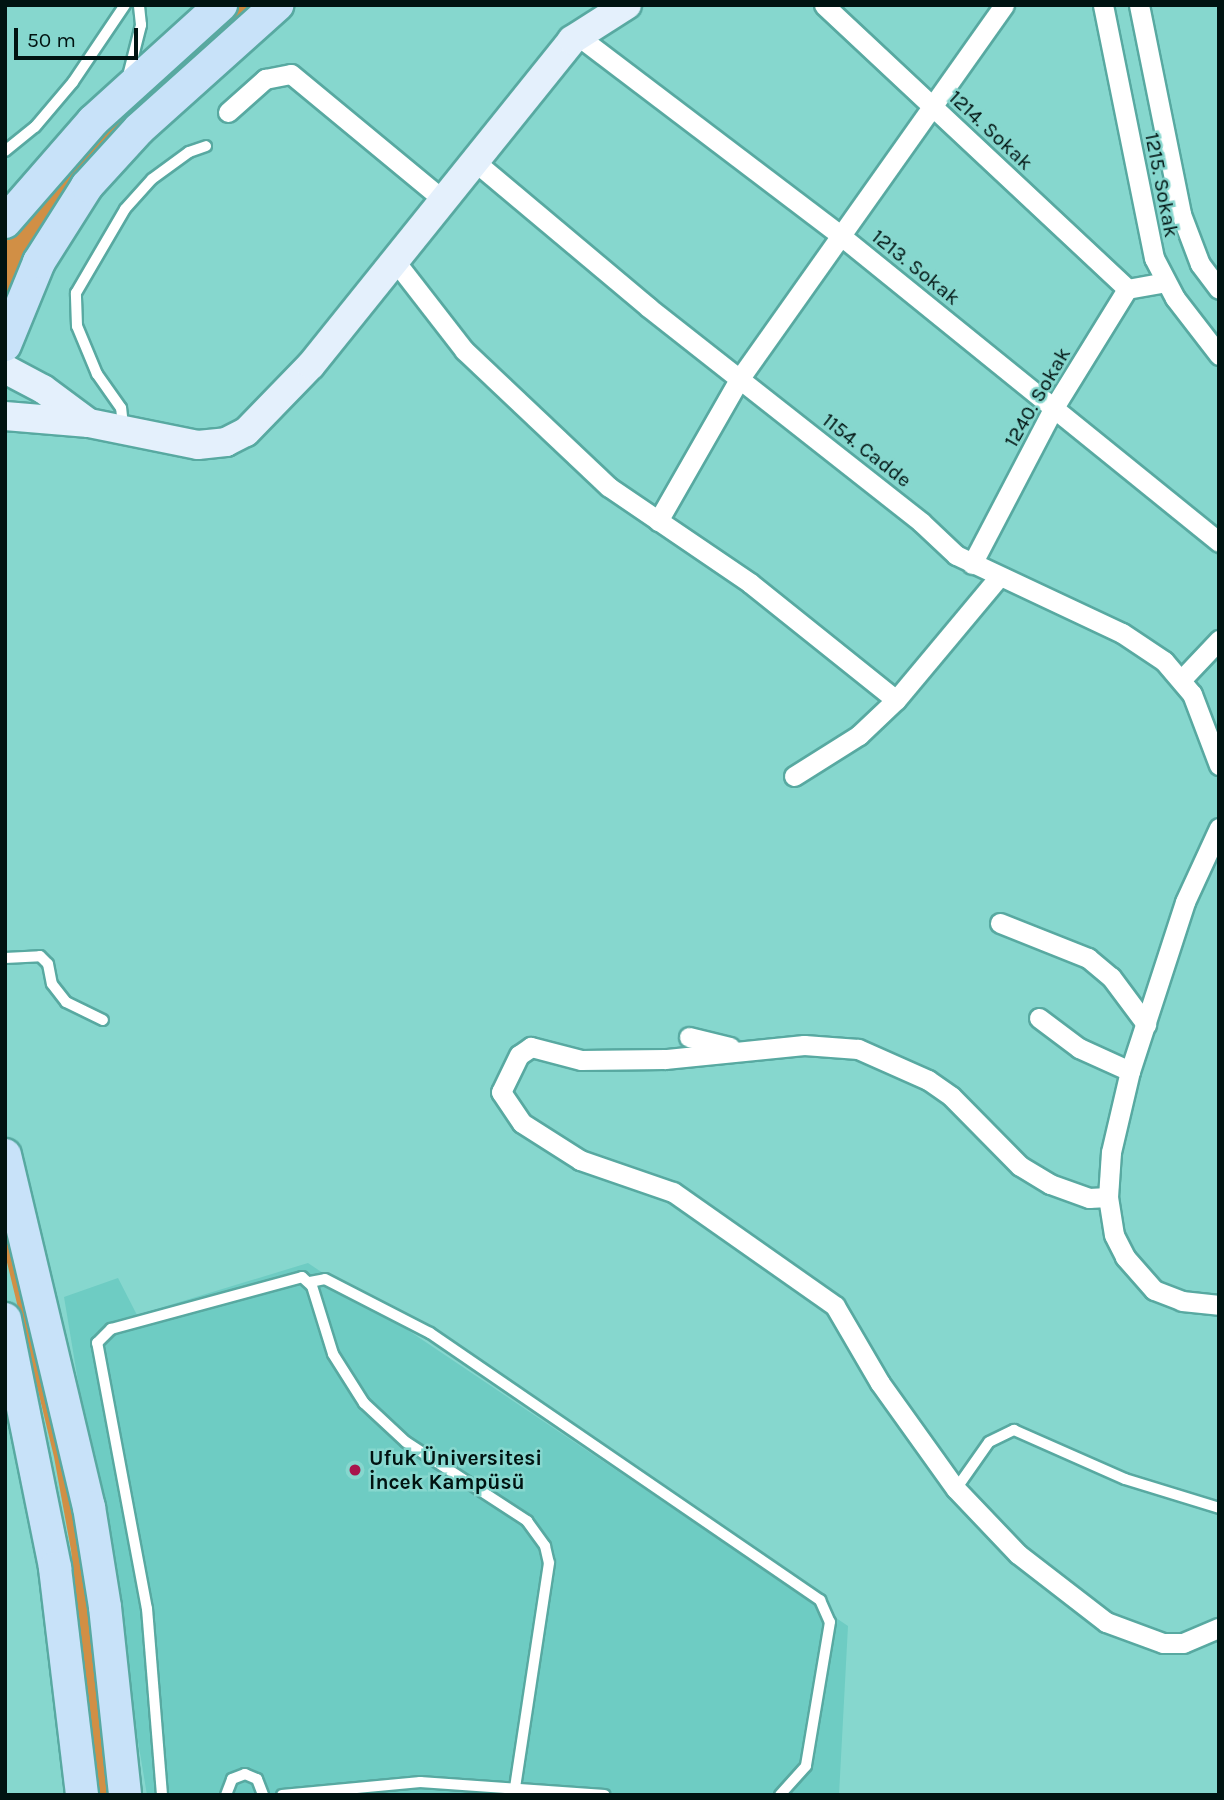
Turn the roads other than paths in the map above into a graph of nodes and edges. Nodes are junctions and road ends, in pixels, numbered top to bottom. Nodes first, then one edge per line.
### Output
1 (125, 5) edge
2 (139, 5) edge
3 (220, 5) edge
4 (277, 5) edge
5 (627, 5) edge
6 (824, 5) edge
7 (1004, 5) edge
8 (1103, 5) edge
9 (1139, 5) edge
10 (578, 36) junction
11 (124, 90) junction
12 (931, 104) junction
13 (228, 112) dead end
14 (206, 146) dead end
15 (5, 151) edge
16 (473, 160) junction
17 (441, 198) junction
18 (5, 222) edge
19 (840, 235) junction
20 (395, 261) junction
21 (1165, 282) junction
22 (1127, 289) junction
23 (1219, 289) edge
24 (5, 345) edge
25 (1219, 355) edge
26 (5, 369) edge
27 (740, 378) junction
28 (1053, 410) junction
29 (5, 416) edge
30 (89, 423) junction
31 (122, 430) junction
32 (658, 521) junction
33 (1219, 542) edge
34 (972, 564) junction
35 (999, 577) junction
36 (1219, 640) edge
37 (1182, 679) junction
38 (896, 700) junction
39 (1219, 765) edge
40 (794, 776) dead end
41 (1219, 828) edge
42 (1000, 923) dead end
43 (5, 958) edge
44 (1039, 1018) dead end
45 (103, 1020) dead end
46 (1146, 1024) junction
47 (690, 1037) dead end
48 (752, 1051) junction
49 (1130, 1071) junction
50 (5, 1155) edge
51 (1108, 1197) junction
52 (310, 1282) junction
53 (1216, 1310) edge
54 (5, 1320) edge
55 (956, 1489) junction
56 (1219, 1508) edge
57 (1219, 1628) edge
58 (515, 1789) junction
59 (82, 1795) edge
60 (125, 1795) edge
61 (162, 1795) edge
62 (226, 1795) edge
63 (263, 1795) edge
64 (282, 1795) edge
65 (605, 1795) edge
66 (780, 1795) edge

1 - 15 lane
2 - 11 lane
3 - 11 main road
4 - 24 main road
5 - 10 main road
6 - 12 street, 1214. Sokak
7 - 12 street
8 - 21 street, 1215. Sokak
9 - 23 street
10 - 16 main road
10 - 19 street, 1213. Sokak
11 - 18 main road
12 - 19 street
12 - 22 street, 1214. Sokak
13 - 17 street
14 - 31 lane
16 - 17 main road
16 - 27 street, 1154. Cadde
17 - 20 main road
19 - 27 street
19 - 28 street, 1213. Sokak
20 - 31 main road
20 - 32 street
21 - 22 street
21 - 25 street, 1215. Sokak
22 - 28 street, 1240. Sokak
26 - 30 main road
27 - 32 street
27 - 34 street, 1154. Cadde
28 - 33 street, 1213. Sokak
28 - 34 street, 1240. Sokak
29 - 30 main road
30 - 31 main road
32 - 38 street
34 - 35 street, 1154. Cadde
35 - 37 street, 1154. Cadde
35 - 38 street
36 - 37 street
37 - 39 street, 1154. Cadde
38 - 40 street
41 - 46 street
42 - 46 street
43 - 45 lane
44 - 49 street
46 - 49 street
47 - 48 street
48 - 51 street
48 - 55 street
49 - 51 street
50 - 60 main road
51 - 53 street
52 - 58 lane
52 - 61 lane
52 - 66 lane
54 - 59 main road
55 - 56 lane
55 - 57 street
58 - 64 lane
58 - 65 lane
62 - 63 lane

